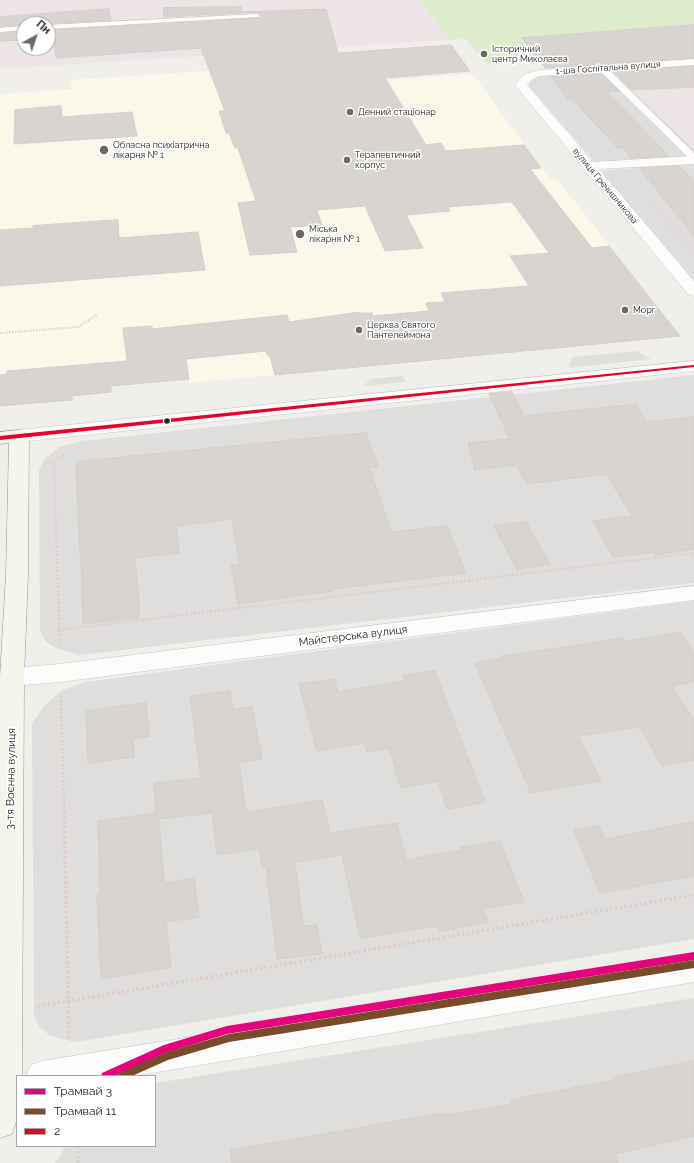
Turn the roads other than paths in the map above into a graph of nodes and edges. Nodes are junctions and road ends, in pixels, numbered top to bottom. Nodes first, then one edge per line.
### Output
1 (257, 16) dead end
2 (56, 27) edge
3 (16, 29) edge
4 (0, 30) edge
5 (694, 62) edge
6 (603, 68) junction
7 (524, 79) joint
8 (694, 159) edge
9 (588, 166) junction
10 (694, 291) edge
11 (694, 366) edge
12 (10, 437) edge
13 (694, 593) edge
14 (12, 677) junction
15 (694, 969) edge
16 (48, 1075) edge
17 (8, 1082) edge
18 (0, 1122) edge

1 - 2 lane
3 - 4 lane
5 - 6 street, 1-ша Госпітальна вулиця
6 - 7 street, 1-ша Госпітальна вулиця
6 - 8 lane
7 - 9 street, вулиця Гречишникова
8 - 9 street
9 - 10 street, вулиця Гречишникова
11 - 12 street
12 - 14 main road, 3-тя Воєнна вулиця
13 - 14 street, Майстерська вулиця
14 - 17 main road, 3-тя Воєнна вулиця
15 - 16 street
17 - 18 main road, 3-тя Воєнна вулиця

